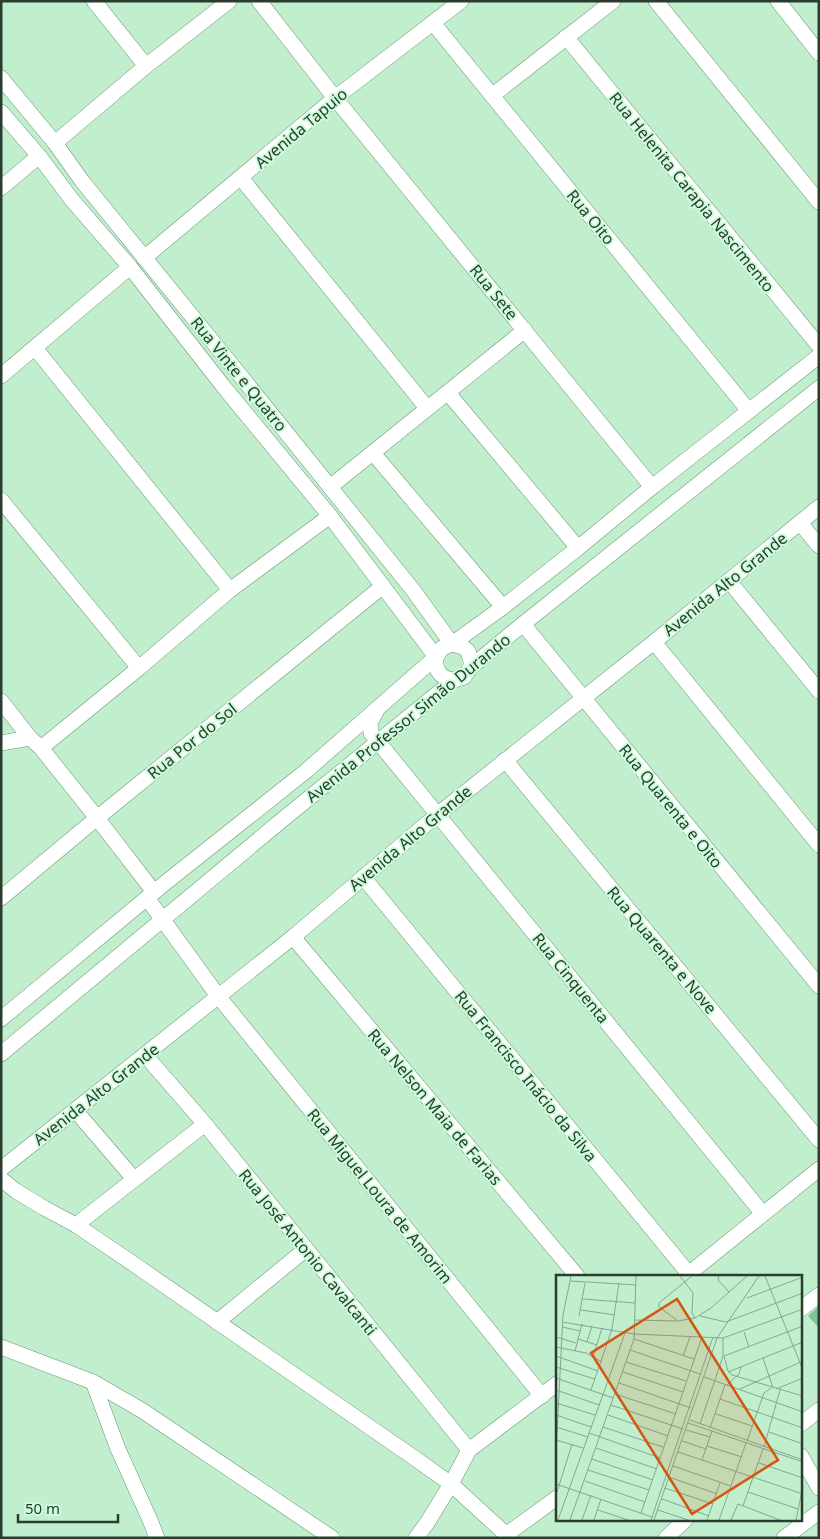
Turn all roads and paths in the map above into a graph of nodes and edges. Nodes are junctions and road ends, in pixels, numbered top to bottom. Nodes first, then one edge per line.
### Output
1 (94, 1) edge
2 (230, 1) edge
3 (259, 1) edge
4 (461, 1) edge
5 (613, 1) edge
6 (656, 1) edge
7 (778, 1) edge
8 (434, 23) junction
9 (566, 37) junction
10 (819, 53) edge
11 (146, 66) junction
12 (1, 78) edge
13 (493, 95) junction
14 (335, 98) junction
15 (1, 112) edge
16 (55, 143) junction
17 (39, 156) junction
18 (241, 178) junction
19 (1, 188) edge
20 (819, 202) edge
21 (144, 258) junction
22 (130, 267) junction
23 (160, 278) junction
24 (146, 290) junction
25 (524, 330) junction
26 (819, 346) edge
27 (35, 348) junction
28 (819, 356) edge
29 (1, 376) edge
30 (819, 388) edge
31 (448, 393) junction
32 (427, 408) junction
33 (748, 411) junction
34 (373, 453) junction
35 (330, 487) junction
36 (652, 487) junction
37 (1, 500) edge
38 (819, 507) edge
39 (330, 516) junction
40 (800, 523) junction
41 (819, 546) edge
42 (578, 548) junction
43 (728, 581) junction
44 (383, 586) junction
45 (230, 590) junction
46 (412, 590) junction
47 (396, 604) junction
48 (503, 607) junction
49 (523, 624) junction
50 (654, 642) junction
51 (452, 644) junction
52 (436, 657) junction
53 (471, 667) junction
54 (139, 668) junction
55 (454, 680) junction
56 (819, 692) edge
57 (583, 699) junction
58 (1, 701) edge
59 (381, 706) junction
60 (379, 742) junction
61 (1, 743) edge
62 (35, 743) junction
63 (505, 760) junction
64 (437, 815) junction
65 (97, 818) junction
66 (819, 845) edge
67 (363, 877) junction
68 (150, 895) junction
69 (1, 898) edge
70 (162, 920) junction
71 (293, 937) junction
72 (819, 986) edge
73 (218, 996) junction
74 (1, 1019) edge
75 (1, 1054) edge
76 (145, 1055) junction
77 (75, 1110) junction
78 (205, 1124) junction
79 (819, 1140) edge
80 (1, 1169) edge
81 (819, 1169) edge
82 (134, 1179) junction
83 (1, 1180) edge
84 (763, 1214) junction
85 (76, 1225) junction
86 (306, 1249) junction
87 (576, 1275) edge
88 (688, 1275) edge
89 (819, 1295) edge
90 (802, 1308) edge
91 (217, 1322) junction
92 (1, 1347) edge
93 (93, 1382) junction
94 (556, 1385) edge
95 (542, 1396) junction
96 (819, 1410) edge
97 (802, 1423) edge
98 (469, 1450) junction
99 (802, 1458) edge
100 (451, 1484) junction
101 (819, 1488) edge
102 (556, 1500) edge
103 (819, 1512) edge
104 (683, 1522) edge
105 (508, 1536) edge
106 (157, 1538) edge
107 (332, 1538) edge
108 (416, 1538) edge
109 (666, 1538) edge
110 (784, 1538) edge

1 - 11 street
2 - 11 street
3 - 14 street, Rua Sete
4 - 8 street, Avenida Tapuio
5 - 9 street
6 - 20 street
7 - 10 street
8 - 13 street, Rua Oito
8 - 14 street, Avenida Tapuio
9 - 13 street
9 - 26 street, Rua Helenita Carapia Nascimento
11 - 16 street
12 - 16 street, Rua Vinte e Quatro
13 - 33 street, Rua Oito
14 - 18 street, Avenida Tapuio
14 - 25 street, Rua Sete
15 - 17 street, Rua Vinte e Quatro
16 - 21 street, Rua Vinte e Quatro
17 - 19 street
17 - 22 street, Rua Vinte e Quatro
18 - 21 street, Avenida Tapuio
18 - 32 street
21 - 23 street, Rua Vinte e Quatro
22 - 24 street, Rua Vinte e Quatro
22 - 27 street
23 - 24 street
23 - 35 street, Rua Vinte e Quatro
24 - 39 street, Rua Vinte e Quatro
25 - 31 street
25 - 36 street, Rua Sete
27 - 29 street
27 - 45 street
28 - 33 street, Avenida Professor Simão Durando
30 - 49 street, Avenida Professor Simão Durando
31 - 32 street
31 - 42 street
32 - 34 street
33 - 36 street, Avenida Professor Simão Durando
34 - 35 street
34 - 48 street
35 - 46 street, Rua Vinte e Quatro
36 - 42 street, Avenida Professor Simão Durando
37 - 54 street
38 - 40 street, Avenida Alto Grande
39 - 44 street, Rua Vinte e Quatro
39 - 45 street
40 - 41 street
40 - 43 street, Avenida Alto Grande
42 - 48 street, Avenida Professor Simão Durando
43 - 50 street, Avenida Alto Grande
43 - 56 street
44 - 47 street, Rua Vinte e Quatro
44 - 65 street, Rua Por do Sol
45 - 54 street
46 - 47 street
46 - 51 street, Rua Vinte e Quatro
47 - 52 street, Rua Vinte e Quatro
48 - 51 street, Avenida Professor Simão Durando
49 - 53 street, Avenida Professor Simão Durando
49 - 57 street, Rua Quarenta e Oito
50 - 57 street, Avenida Alto Grande
50 - 66 street
51 - 52 street, Avenida Professor Simão Durando
51 - 53 street, Rua Vinte e Quatro
52 - 55 street, Rua Vinte e Quatro
52 - 59 street, Avenida Professor Simão Durando
53 - 55 street, Avenida Professor Simão Durando
54 - 62 street
55 - 60 street, Avenida Professor Simão Durando
57 - 63 street, Avenida Alto Grande
57 - 72 street, Rua Quarenta e Oito
58 - 62 street, Rua Miguel Loura de Amorim
59 - 60 street, Rua Cinquenta
59 - 68 street, Avenida Professor Simão Durando
60 - 64 street, Rua Cinquenta
60 - 70 street, Avenida Professor Simão Durando
61 - 62 street
62 - 65 street, Rua Miguel Loura de Amorim
63 - 64 street, Avenida Alto Grande
63 - 79 street, Rua Quarenta e Nove
64 - 67 street, Avenida Alto Grande
64 - 84 street, Rua Cinquenta
65 - 68 street, Rua Miguel Loura de Amorim
65 - 69 street, Rua Por do Sol
67 - 71 street, Avenida Alto Grande
67 - 88 street, Rua Francisco Inácio da Silva
68 - 70 street, Rua Miguel Loura de Amorim
68 - 74 street, Avenida Professor Simão Durando
70 - 73 street, Rua Miguel Loura de Amorim
70 - 75 street, Avenida Professor Simão Durando
71 - 73 street, Avenida Alto Grande
71 - 87 street, Rua Nelson Maia de Farias
73 - 76 street, Avenida Alto Grande
73 - 95 street, Rua Miguel Loura de Amorim
76 - 77 street, Avenida Alto Grande
76 - 78 street, Rua José Antonio Cavalcanti
77 - 80 street, Avenida Alto Grande
77 - 82 street
78 - 82 street
78 - 86 street, Rua José Antonio Cavalcanti
81 - 84 street
82 - 85 street
83 - 85 street
84 - 88 street
85 - 91 street
86 - 91 street
86 - 98 street, Rua José Antonio Cavalcanti
89 - 90 street
91 - 100 street
92 - 93 street
93 - 106 street
93 - 107 street
94 - 95 street
95 - 98 street
96 - 97 street
98 - 100 street
99 - 101 street
100 - 105 street
100 - 108 street
102 - 105 street
103 - 110 street
104 - 109 street

